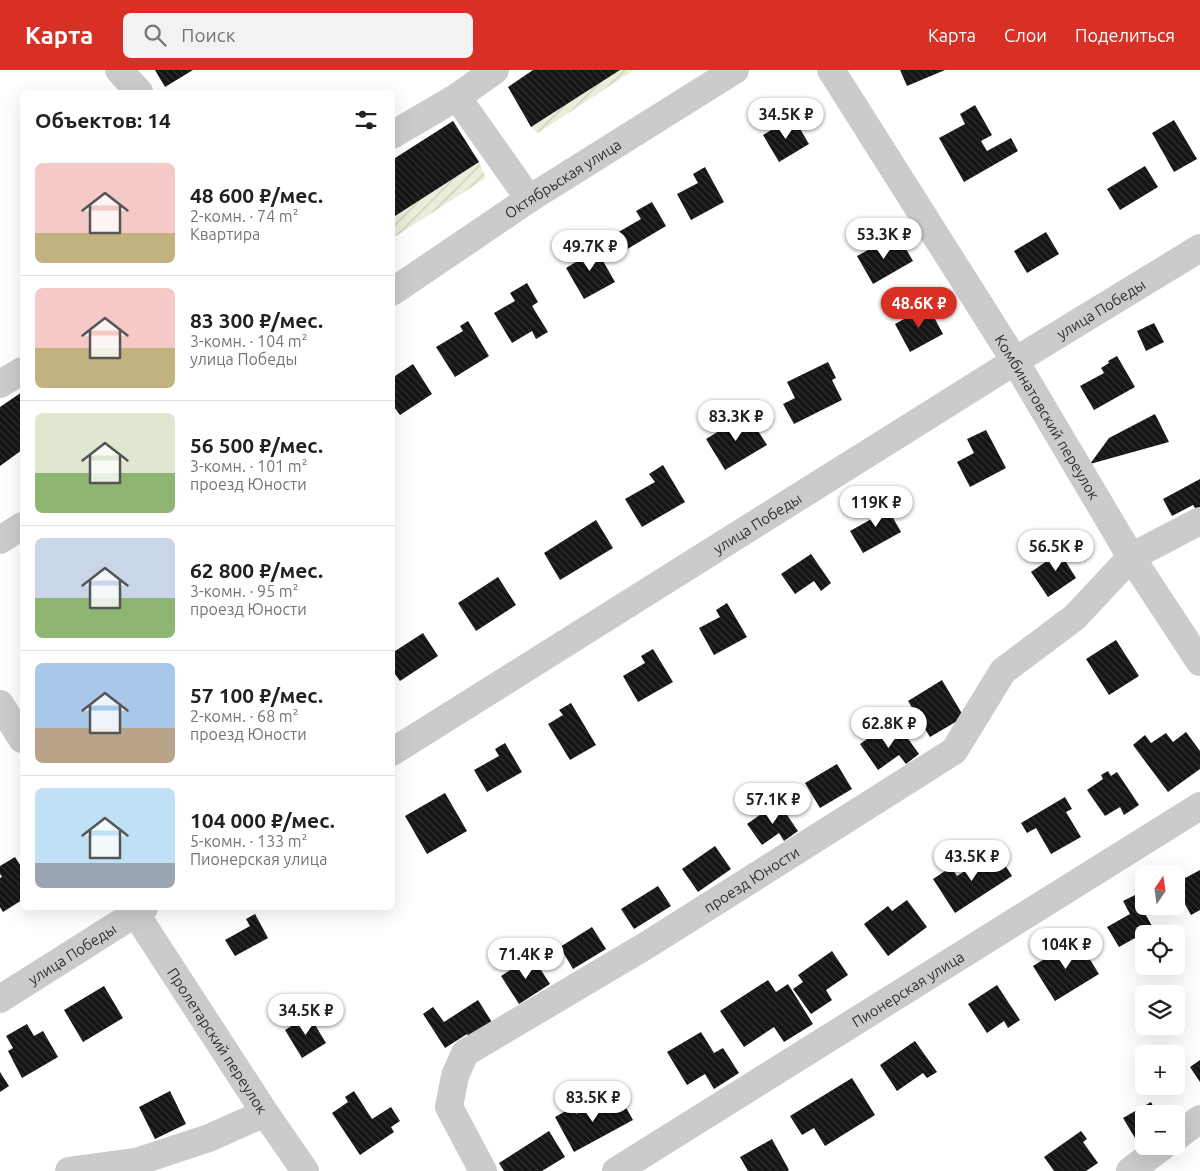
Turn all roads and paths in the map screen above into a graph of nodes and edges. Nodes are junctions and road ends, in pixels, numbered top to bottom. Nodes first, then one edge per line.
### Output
1 (120, 70) edge
2 (495, 70) edge
3 (735, 70) edge
4 (831, 70) edge
5 (137, 90) edge
6 (457, 97) junction
7 (395, 133) edge
8 (529, 199) junction
9 (1200, 248) edge
10 (395, 290) edge
11 (1015, 361) junction
12 (20, 372) edge
13 (0, 384) edge
14 (1200, 521) edge
15 (20, 527) edge
16 (0, 540) edge
17 (1131, 557) junction
18 (1200, 662) edge
19 (0, 704) edge
20 (20, 736) edge
21 (395, 750) edge
22 (1200, 806) edge
23 (135, 910) edge
24 (138, 910) edge
25 (0, 1000) edge
26 (265, 1113) junction
27 (1200, 1119) edge
28 (1185, 1130) edge
29 (1151, 1155) edge
30 (69, 1171) edge
31 (305, 1171) edge
32 (483, 1171) edge
33 (616, 1171) edge
34 (1130, 1171) edge

1 - 5 street
2 - 6 street
3 - 8 street, Октябрьская улица
4 - 11 street, Комбинатовский переулок
6 - 7 street
6 - 8 street
8 - 10 street, Октябрьская улица
9 - 11 street, улица Победы
11 - 17 street, Комбинатовский переулок
11 - 21 street, улица Победы
12 - 13 street
14 - 17 street, проезд Юности
15 - 16 street
17 - 18 street, Комбинатовский переулок
17 - 32 street, проезд Юности
19 - 20 street
22 - 33 street, Пионерская улица
23 - 25 street, улица Победы
24 - 26 street, Пролетарский переулок
26 - 30 street
26 - 31 street, Пролетарский переулок
27 - 28 street
29 - 34 street

